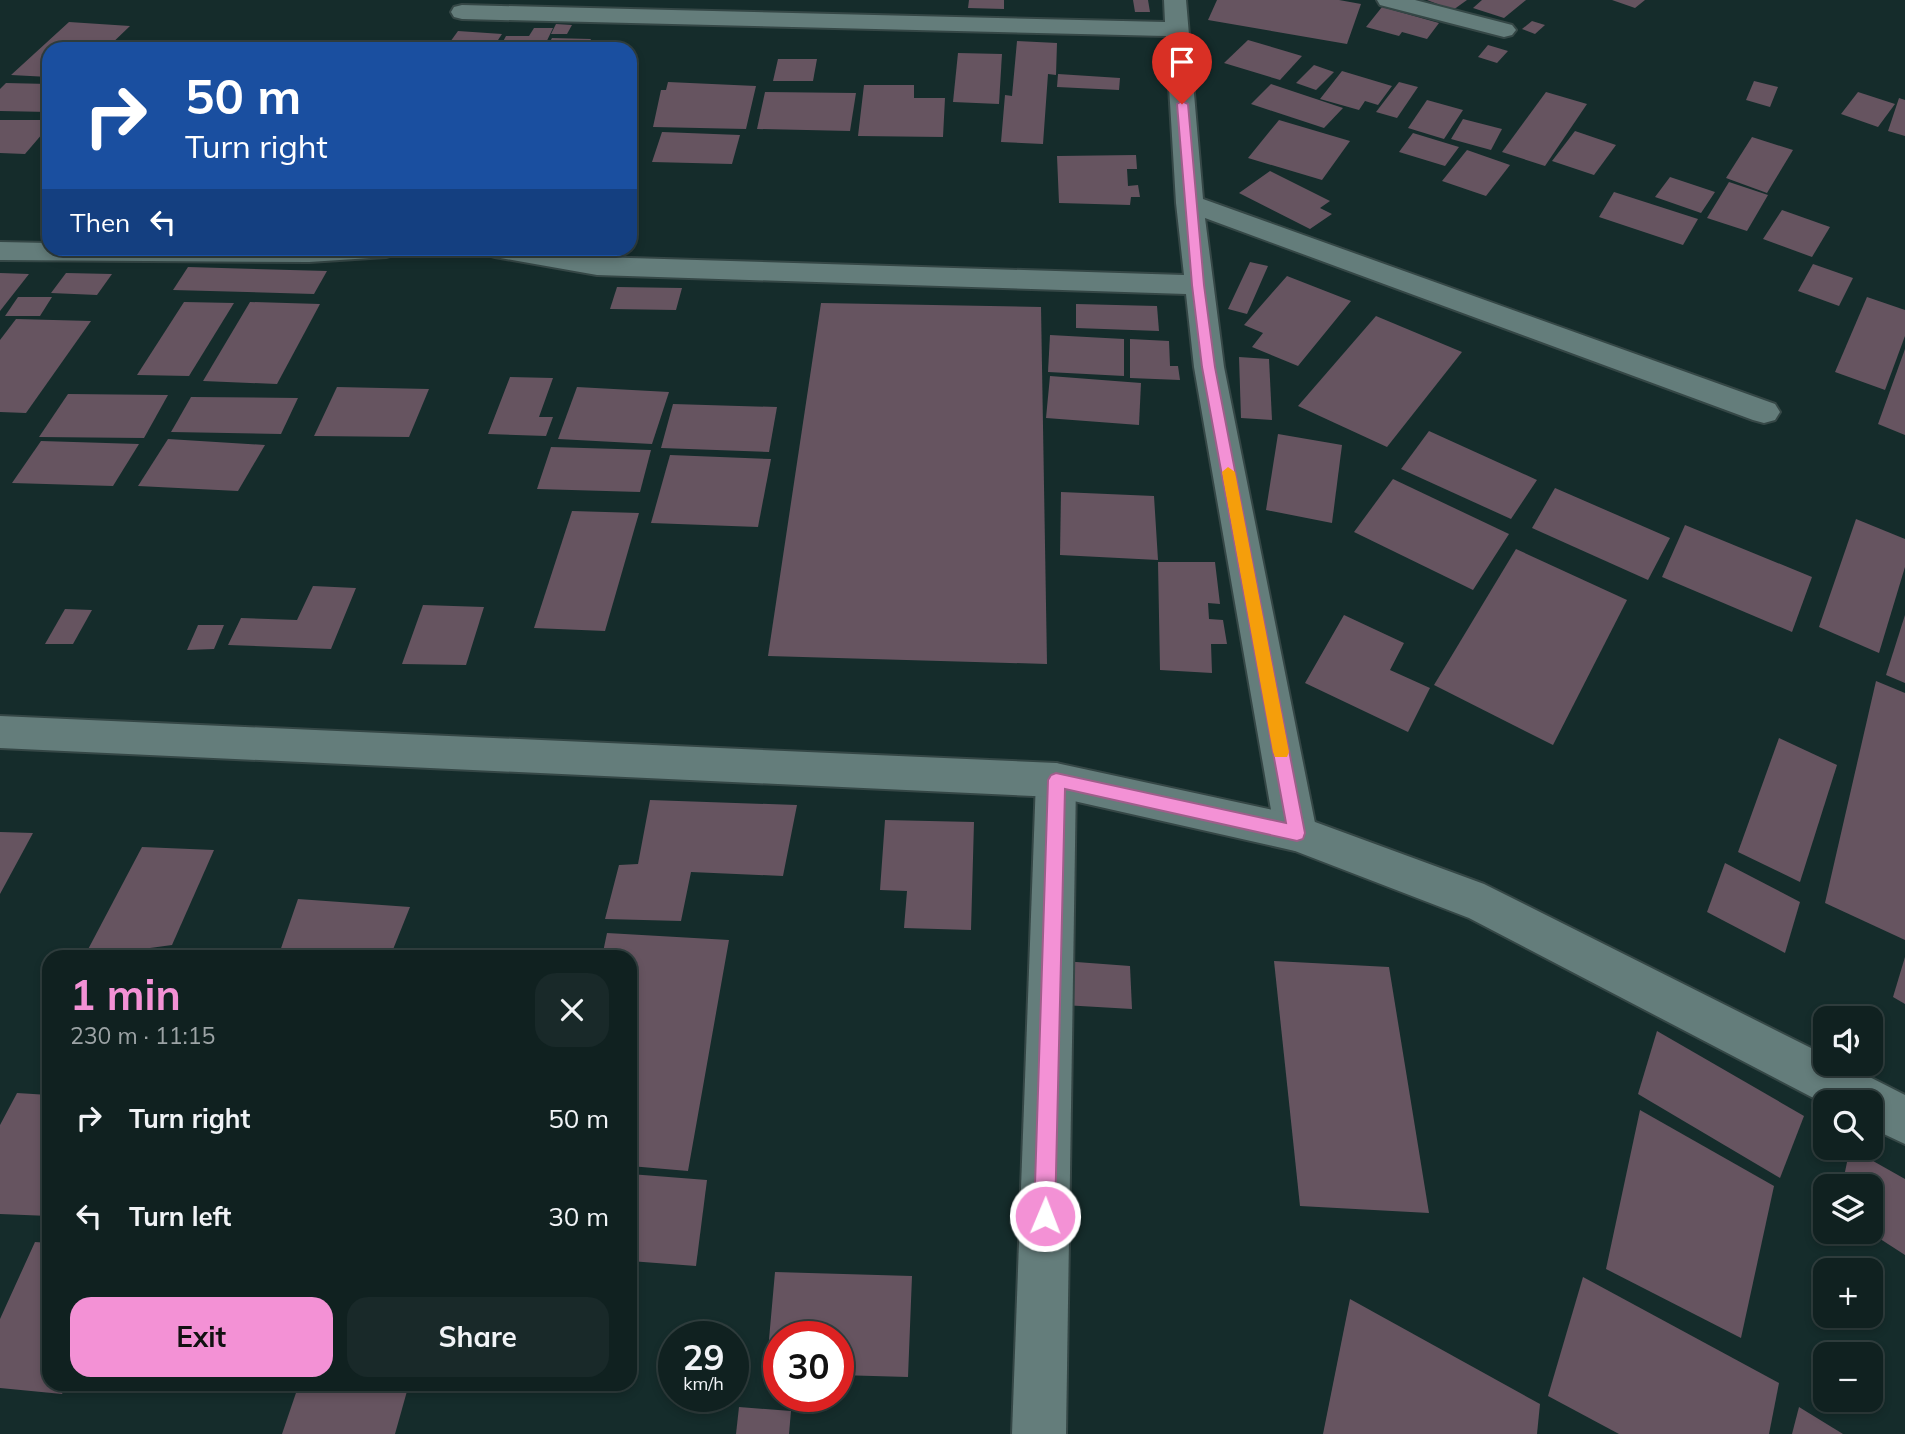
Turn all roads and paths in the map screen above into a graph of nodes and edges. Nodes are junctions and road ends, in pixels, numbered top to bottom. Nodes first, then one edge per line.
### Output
1 (1388, 0) edge
2 (462, 12) dead end
3 (1176, 14) edge
4 (1504, 30) dead end
5 (1190, 204) junction
6 (0, 251) edge
7 (42, 251) edge
8 (540, 256) edge
9 (1198, 285) junction
10 (1764, 412) dead end
11 (0, 732) edge
12 (1056, 780) junction
13 (1297, 833) junction
14 (1905, 1120) edge
15 (1039, 1434) edge

1 - 4 street
2 - 3 street
3 - 5 street
5 - 9 street
5 - 10 street
6 - 7 street
8 - 9 street
9 - 13 street
11 - 12 street
12 - 13 street
12 - 15 street
13 - 14 street

